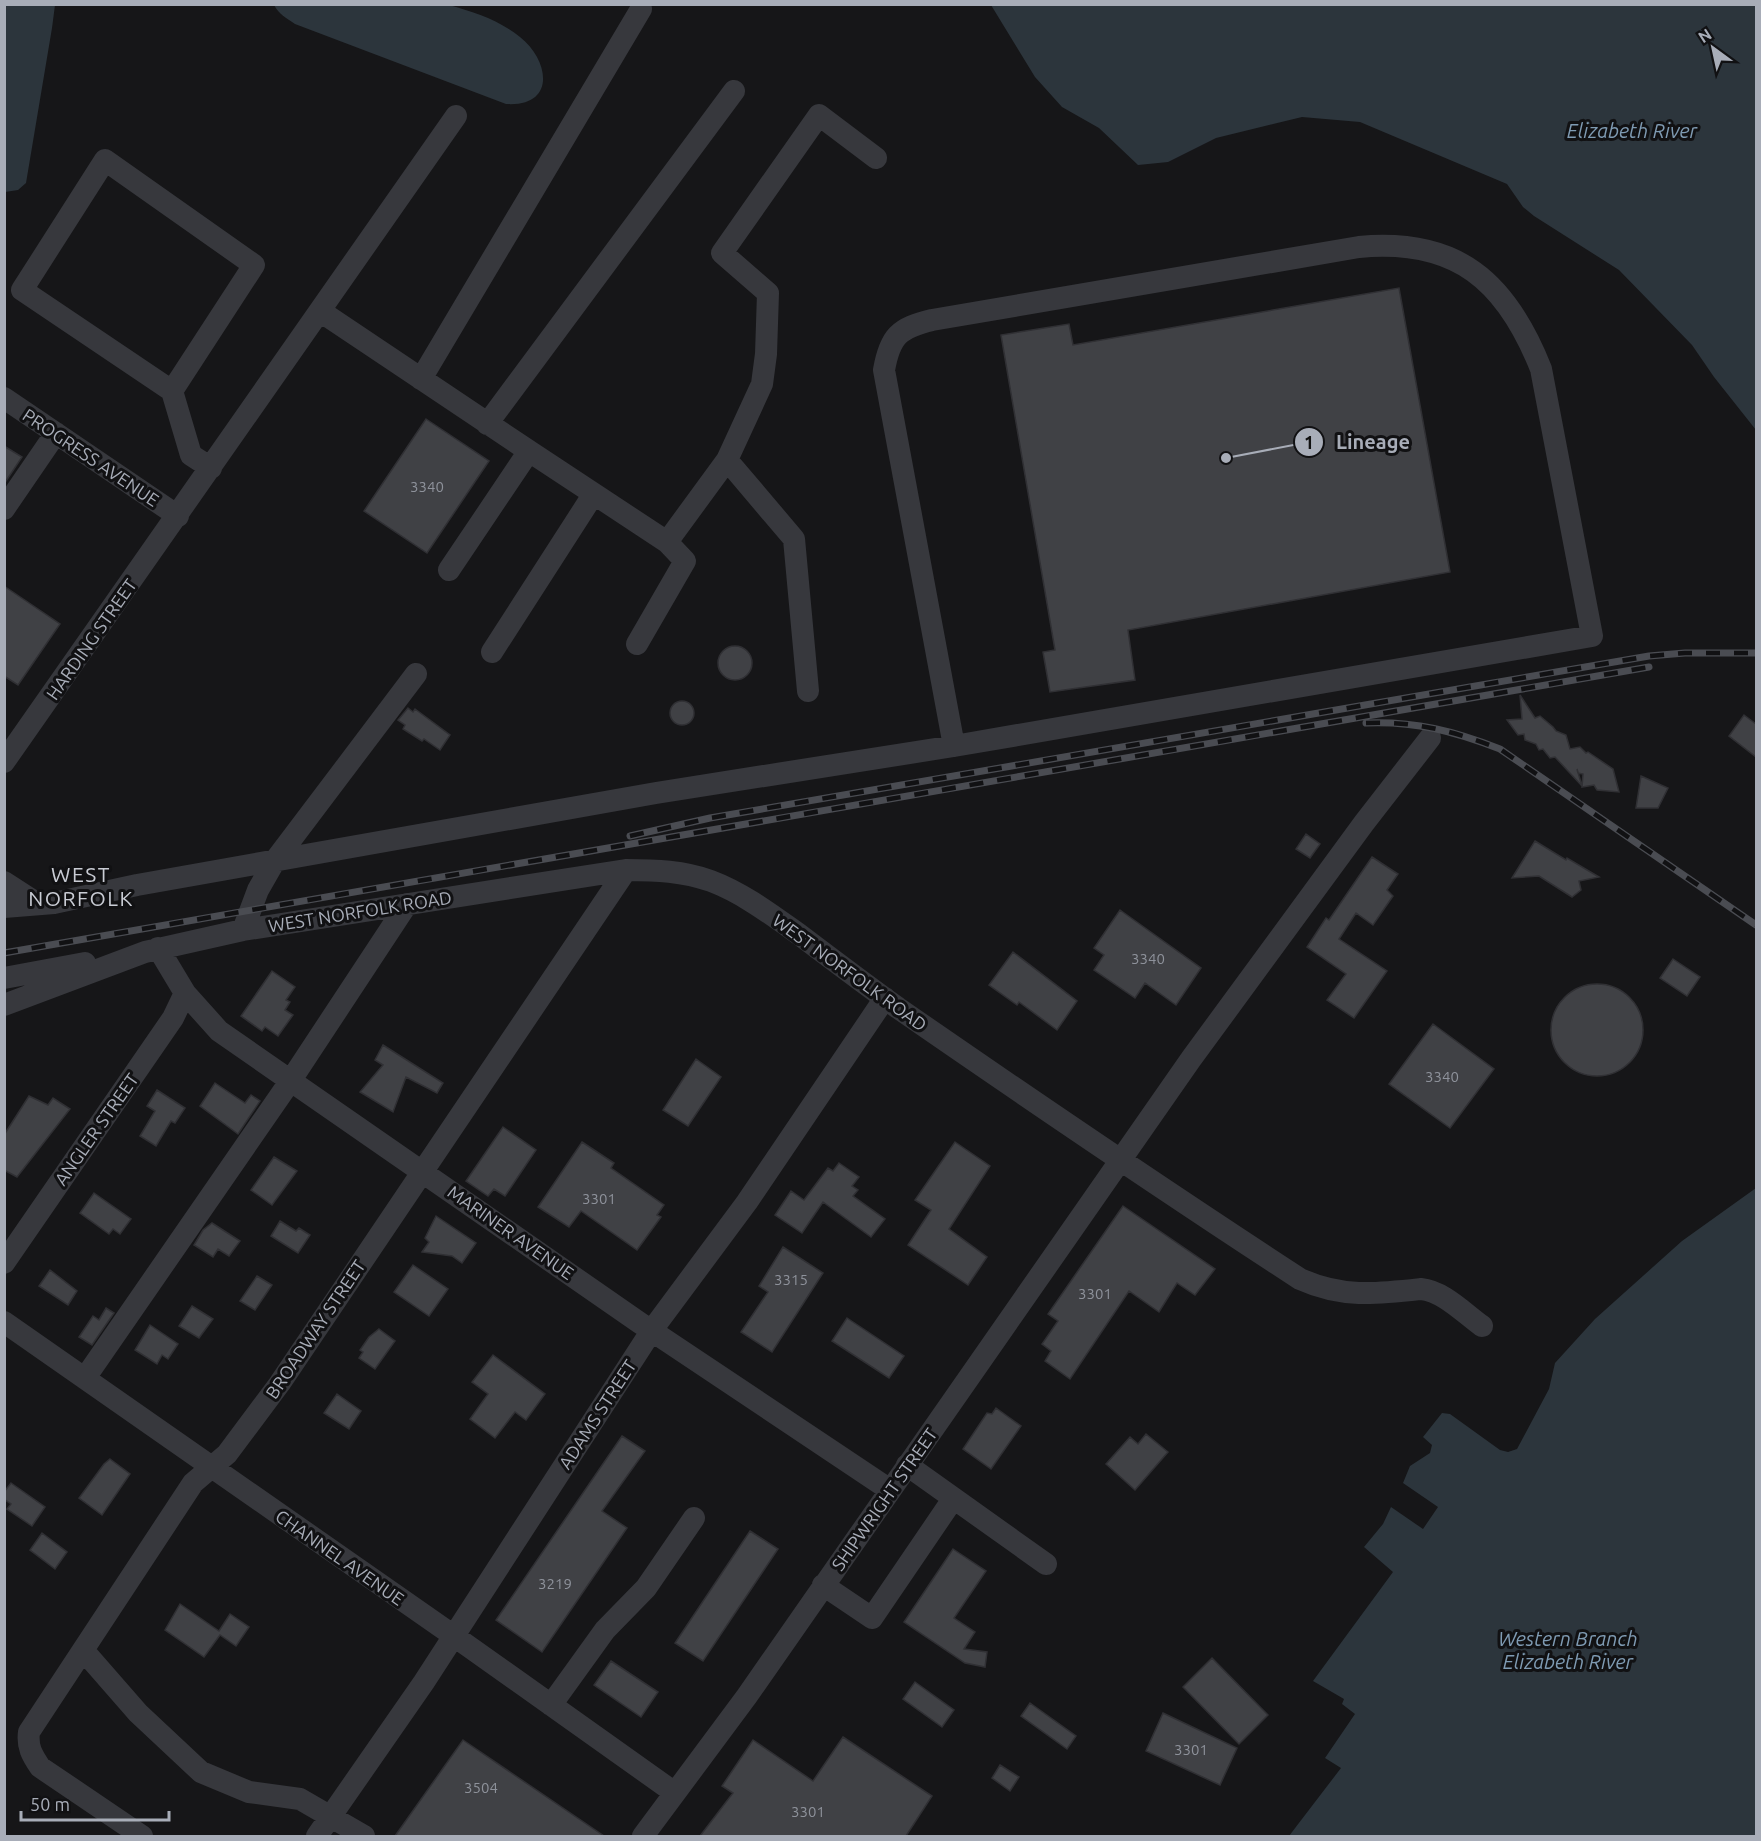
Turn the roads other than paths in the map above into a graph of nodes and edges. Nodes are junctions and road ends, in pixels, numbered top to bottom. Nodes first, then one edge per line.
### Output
1 (641, 9) dead end
2 (734, 91) dead end
3 (456, 116) dead end
4 (876, 158) dead end
5 (320, 311) junction
6 (421, 379) junction
7 (172, 391) junction
8 (4, 398) edge
9 (488, 424) junction
10 (57, 433) junction
11 (529, 451) junction
12 (727, 460) junction
13 (211, 468) junction
14 (593, 495) junction
15 (4, 509) edge
16 (178, 516) junction
17 (667, 542) junction
18 (449, 570) dead end
19 (636, 644) dead end
20 (492, 652) dead end
21 (416, 674) dead end
22 (808, 692) dead end
23 (1430, 738) dead end
24 (954, 746) junction
25 (4, 762) edge
26 (274, 862) junction
27 (626, 870) junction
28 (4, 882) edge
29 (38, 904) junction
30 (407, 904) junction
31 (4, 907) edge
32 (243, 930) junction
33 (152, 950) junction
34 (4, 978) edge
35 (186, 993) junction
36 (885, 998) junction
37 (4, 1005) edge
38 (291, 1080) junction
39 (1122, 1159) junction
40 (423, 1171) junction
41 (4, 1263) edge
42 (4, 1322) edge
43 (1482, 1326) dead end
44 (652, 1330) junction
45 (85, 1378) junction
46 (907, 1465) junction
47 (210, 1467) junction
48 (890, 1490) junction
49 (953, 1499) junction
50 (694, 1518) dead end
51 (1046, 1564) dead end
52 (823, 1585) junction
53 (454, 1636) junction
54 (83, 1650) junction
55 (551, 1705) junction
56 (675, 1793) junction
57 (331, 1817) junction
58 (142, 1836) edge
59 (317, 1836) edge
60 (364, 1836) edge
61 (643, 1836) edge

1 - 6 street
2 - 9 street
3 - 5 street, HARDING STREET
4 - 12 street
5 - 6 street
5 - 13 street, HARDING STREET
6 - 9 street
7 - 7 street
7 - 13 street
8 - 10 street, PROGRESS AVENUE
9 - 11 street
10 - 15 street
10 - 16 street, PROGRESS AVENUE
11 - 14 street
11 - 18 street
12 - 17 street
12 - 22 street
13 - 16 street, HARDING STREET
14 - 17 street
14 - 20 street
16 - 25 street, HARDING STREET
17 - 19 street
21 - 26 street
23 - 39 street, SHIPWRIGHT STREET
24 - 24 street
24 - 26 street
26 - 29 street
26 - 32 street
27 - 30 street, WEST NORFOLK ROAD
27 - 36 street, WEST NORFOLK ROAD
27 - 40 street, BROADWAY STREET
28 - 29 street
29 - 31 street
30 - 32 street, WEST NORFOLK ROAD
30 - 38 street
32 - 33 street, WEST NORFOLK ROAD
33 - 34 street, WEST NORFOLK ROAD
33 - 35 street, MARINER AVENUE
33 - 37 street, WEST NORFOLK ROAD
35 - 38 street, MARINER AVENUE
35 - 41 street, ANGLER STREET
36 - 39 street, WEST NORFOLK ROAD
36 - 44 street, ADAMS STREET
38 - 40 street, MARINER AVENUE
38 - 45 street
39 - 43 street, WEST NORFOLK ROAD
39 - 46 street, SHIPWRIGHT STREET
40 - 44 street, MARINER AVENUE
40 - 47 street, BROADWAY STREET
42 - 45 street, CHANNEL AVENUE
44 - 48 street, MARINER AVENUE
44 - 53 street, ADAMS STREET
45 - 47 street, CHANNEL AVENUE
46 - 48 street, SHIPWRIGHT STREET
46 - 49 street
47 - 53 street, CHANNEL AVENUE
47 - 54 street, BROADWAY STREET
48 - 52 street, SHIPWRIGHT STREET
49 - 51 street
49 - 52 street
50 - 55 street
52 - 56 street, SHIPWRIGHT STREET
53 - 55 street, CHANNEL AVENUE
53 - 57 street, ADAMS STREET
54 - 57 street
54 - 58 street, BROADWAY STREET
55 - 56 street, CHANNEL AVENUE
56 - 61 street, SHIPWRIGHT STREET
57 - 59 street, ADAMS STREET
57 - 60 street

